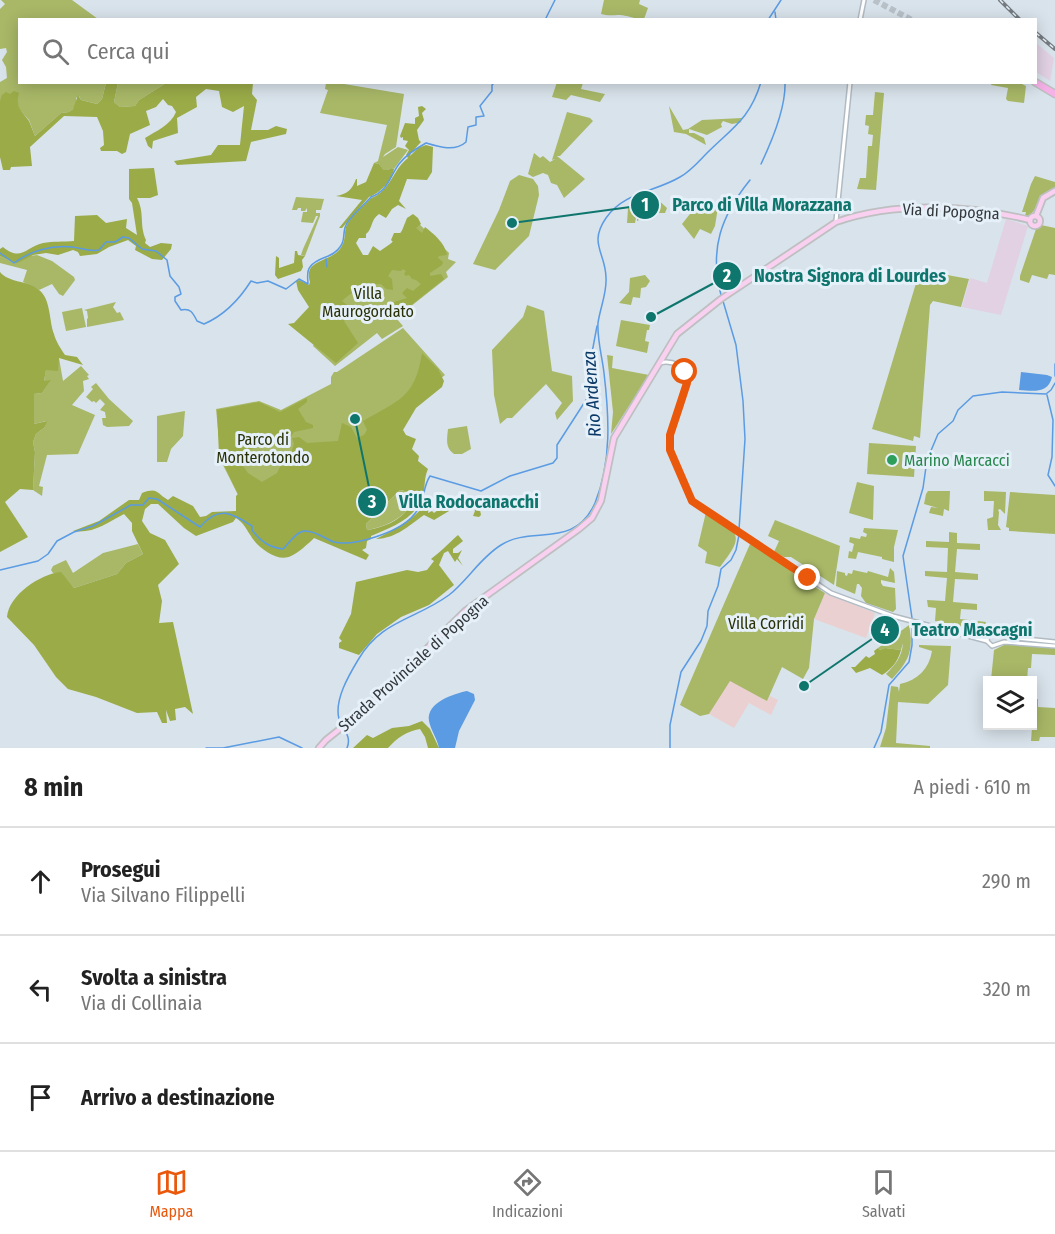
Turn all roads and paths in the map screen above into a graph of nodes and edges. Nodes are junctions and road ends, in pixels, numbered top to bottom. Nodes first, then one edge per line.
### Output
1 (864, 0) edge
2 (860, 18) edge
3 (1037, 82) edge
4 (850, 84) edge
5 (1055, 92) edge
6 (1055, 191) edge
7 (1036, 216) junction
8 (1030, 220) junction
9 (836, 222) junction
10 (666, 350) junction
11 (662, 359) junction
12 (671, 361) junction
13 (956, 633) junction
14 (988, 634) junction
15 (1000, 634) junction
16 (987, 641) junction
17 (999, 643) junction
18 (1055, 644) edge
19 (319, 748) edge

1 - 2 street
3 - 5 highway
4 - 9 street
6 - 7 main road
7 - 8 main road
7 - 8 main road
8 - 9 main road, Via di Popogna
9 - 10 main road, Strada Provinciale di Popogna
10 - 11 main road, Strada Provinciale di Popogna
10 - 12 street
11 - 12 street
11 - 19 main road, Strada Provinciale di Popogna
12 - 13 street
13 - 14 street
13 - 16 street
14 - 15 street
14 - 16 street
15 - 17 street
15 - 18 street
16 - 17 street
17 - 18 street

